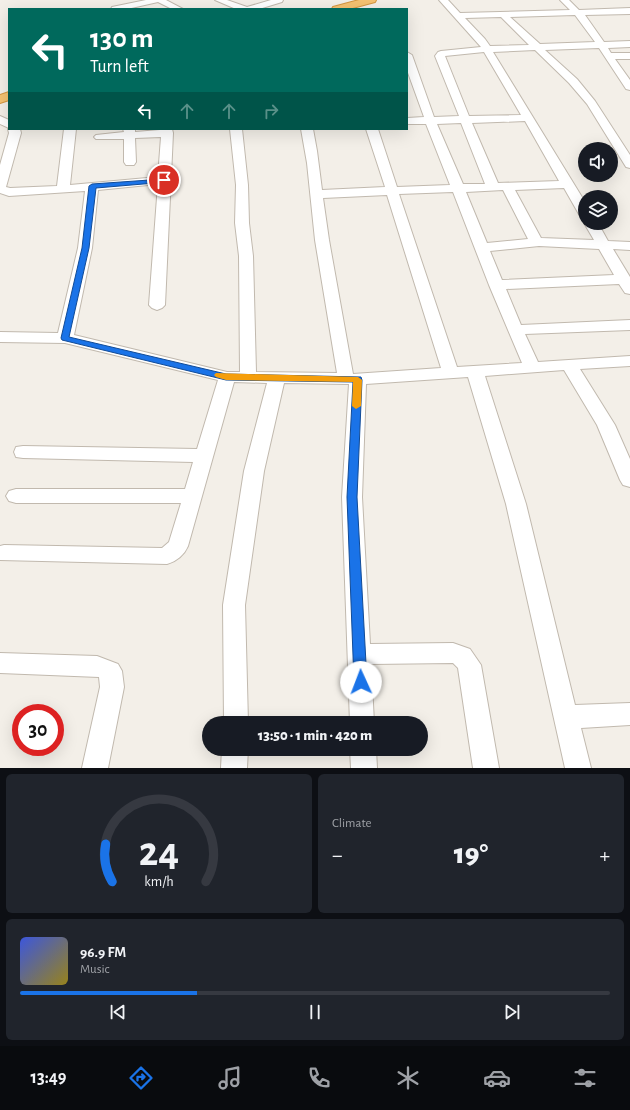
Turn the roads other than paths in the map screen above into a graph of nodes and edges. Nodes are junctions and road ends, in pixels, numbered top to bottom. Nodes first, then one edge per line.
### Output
1 (158, 0) edge
2 (219, 0) edge
3 (279, 0) edge
4 (371, 0) edge
5 (385, 0) edge
6 (443, 0) edge
7 (564, 0) edge
8 (629, 6) edge
9 (120, 8) edge
10 (177, 8) edge
11 (241, 8) edge
12 (253, 8) edge
13 (341, 8) edge
14 (355, 8) edge
15 (577, 12) junction
16 (502, 14) junction
17 (458, 16) junction
18 (602, 44) junction
19 (630, 44) edge
20 (537, 47) junction
21 (487, 49) junction
22 (609, 56) junction
23 (630, 56) edge
24 (408, 61) edge
25 (412, 86) edge
26 (630, 87) edge
27 (527, 118) junction
28 (464, 119) junction
29 (429, 120) junction
30 (408, 121) edge
31 (14, 130) edge
32 (70, 130) edge
33 (236, 130) edge
34 (307, 130) edge
35 (372, 130) edge
36 (166, 131) edge
37 (129, 132) edge
38 (100, 137) dead end
39 (130, 162) dead end
40 (630, 164) edge
41 (164, 180) junction
42 (567, 184) junction
43 (0, 186) edge
44 (92, 186) junction
45 (506, 187) junction
46 (493, 188) junction
47 (0, 189) edge
48 (63, 189) junction
49 (458, 190) junction
50 (392, 192) junction
51 (316, 194) junction
52 (578, 202) edge
53 (595, 230) edge
54 (534, 243) junction
55 (605, 246) junction
56 (630, 246) edge
57 (482, 247) junction
58 (496, 285) junction
59 (627, 285) edge
60 (157, 305) dead end
61 (630, 325) edge
62 (516, 330) junction
63 (0, 337) edge
64 (65, 338) junction
65 (630, 361) edge
66 (569, 365) junction
67 (532, 368) junction
68 (475, 372) junction
69 (451, 373) junction
70 (226, 377) junction
71 (248, 378) junction
72 (276, 378) junction
73 (352, 379) junction
74 (23, 452) dead end
75 (204, 456) junction
76 (630, 480) edge
77 (16, 496) dead end
78 (193, 496) junction
79 (4, 553) dead end
80 (360, 654) junction
81 (0, 663) edge
82 (630, 714) edge
83 (236, 716) edge
84 (362, 716) edge
85 (565, 717) junction
86 (235, 756) edge
87 (364, 756) edge
88 (95, 768) edge
89 (234, 768) edge
90 (364, 768) edge
91 (486, 768) edge
92 (578, 768) edge

1 - 9 street
1 - 10 street
2 - 11 street
3 - 12 street
4 - 13 highway
5 - 14 highway
6 - 17 street
7 - 15 street
8 - 15 street
15 - 16 street
15 - 18 street
16 - 17 street
16 - 20 street
17 - 21 street
18 - 19 street
18 - 20 street
18 - 22 street
20 - 21 street
20 - 40 street
21 - 27 street
21 - 28 street
22 - 23 street
22 - 26 street
24 - 25 street
25 - 29 street
27 - 28 street
27 - 42 street
28 - 29 street
28 - 46 street
29 - 30 street
29 - 49 street
31 - 43 street
32 - 48 street
33 - 71 street
34 - 51 street
35 - 50 street
36 - 37 street
36 - 41 street
37 - 38 street
37 - 39 street
41 - 44 street
41 - 60 street
42 - 45 street
42 - 52 street
44 - 48 street
44 - 64 street
45 - 46 street
45 - 54 street
46 - 49 street
47 - 48 street
49 - 50 street
49 - 57 street
50 - 51 street
50 - 69 street
51 - 73 street
53 - 55 street
54 - 55 street
54 - 57 street
55 - 56 street
55 - 59 street
57 - 58 street
58 - 59 street
58 - 62 street
61 - 62 street
62 - 67 street
63 - 64 street
64 - 70 street
65 - 66 street
66 - 67 street
66 - 76 street
67 - 68 street
68 - 69 street
68 - 85 street
69 - 73 street
70 - 71 street
70 - 75 street
71 - 72 street
72 - 73 street
72 - 83 street
73 - 80 street
74 - 75 street
75 - 78 street
77 - 78 street
78 - 79 street
80 - 84 street
80 - 91 street
81 - 88 street
82 - 85 street
85 - 92 street
86 - 89 street
87 - 90 street

